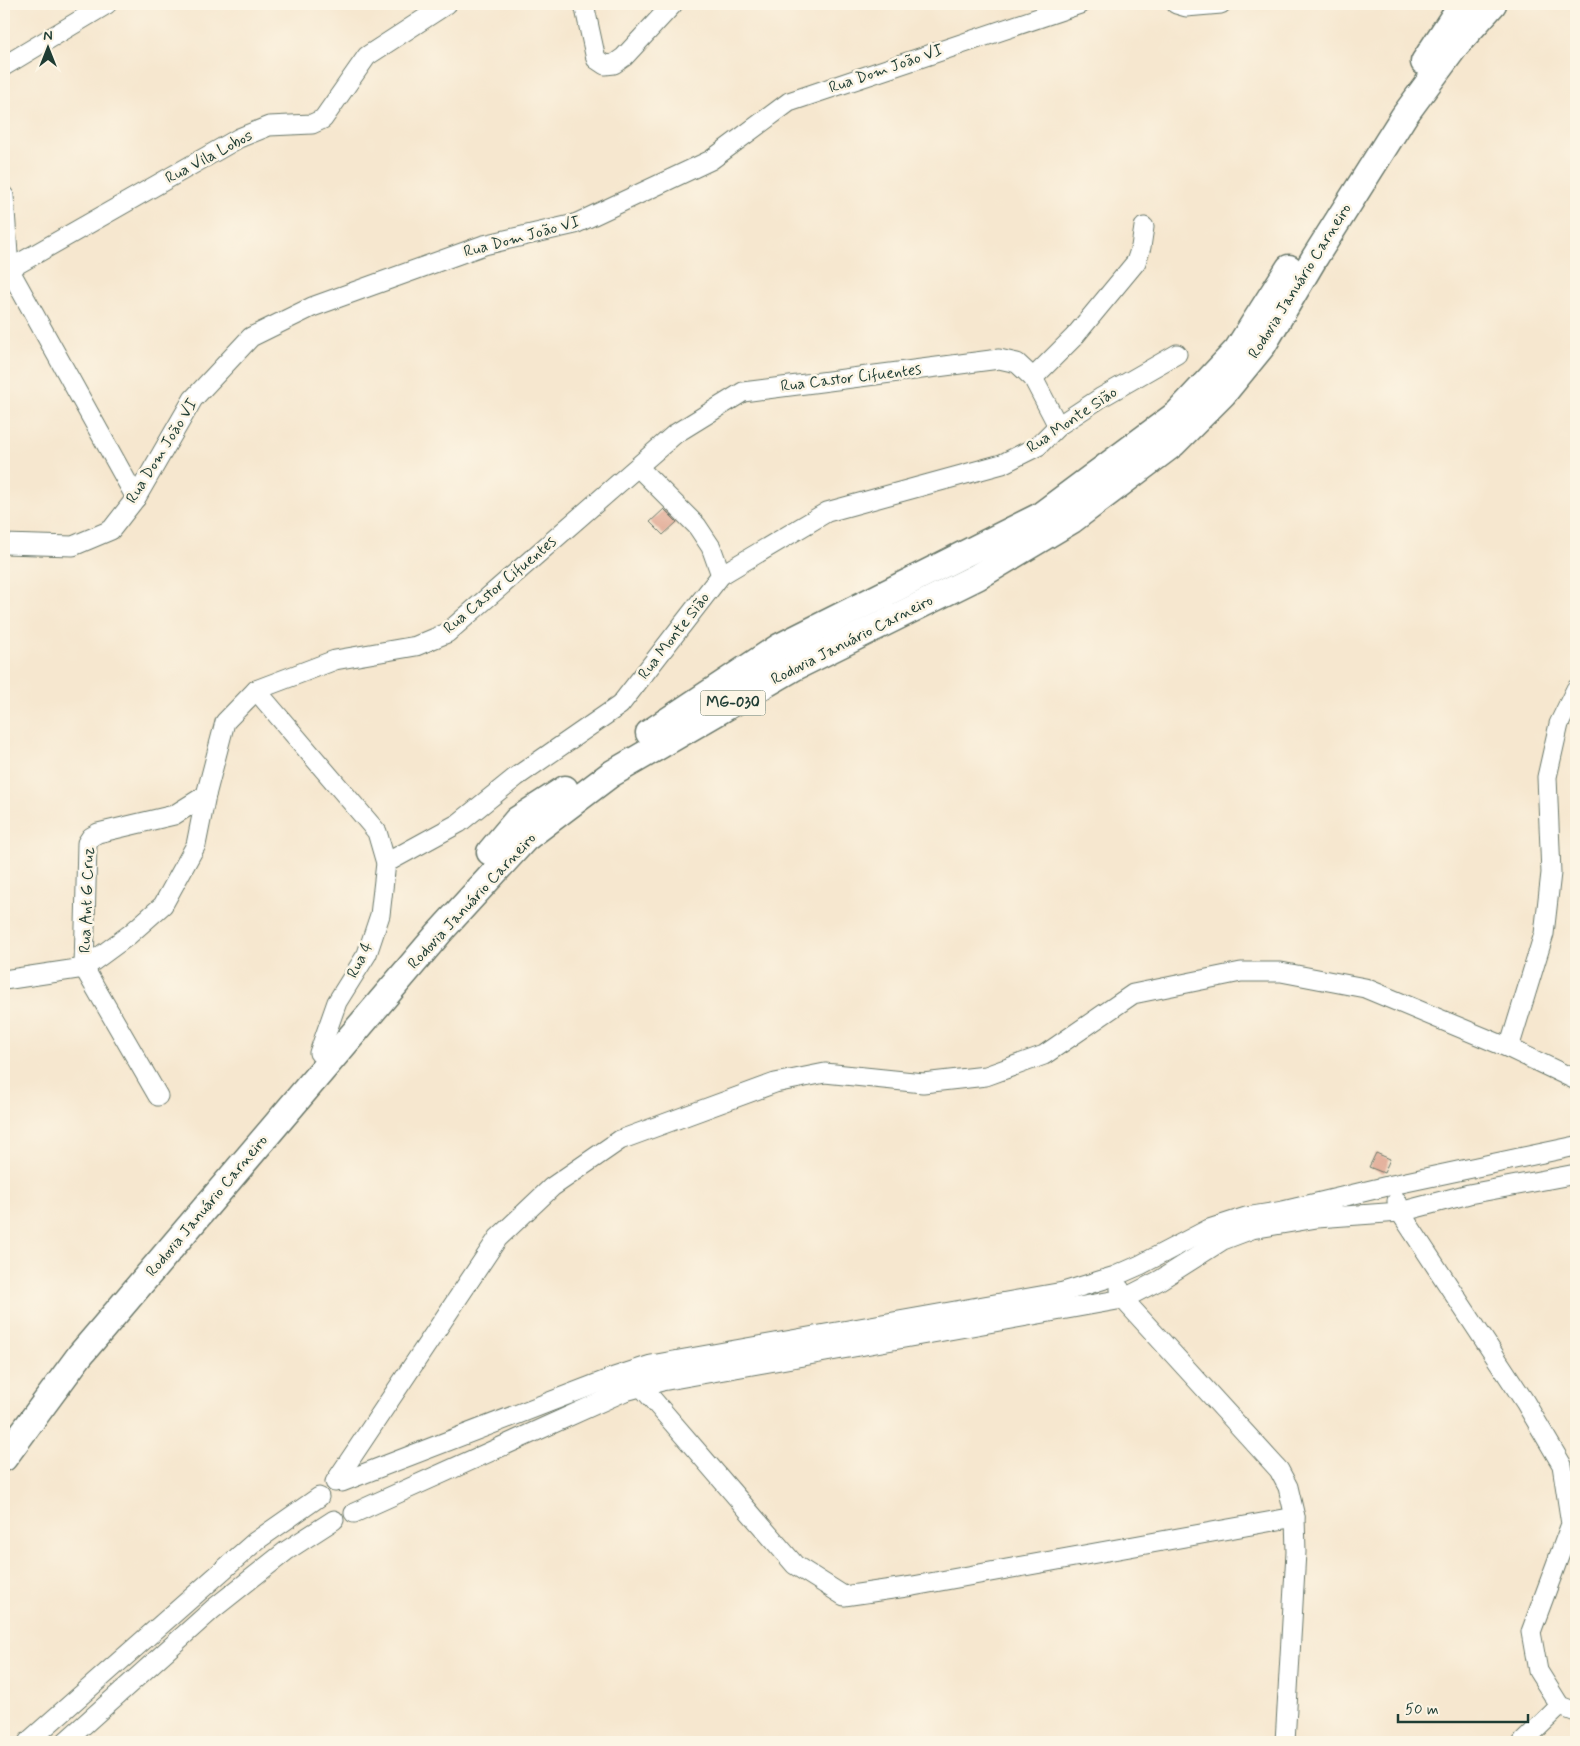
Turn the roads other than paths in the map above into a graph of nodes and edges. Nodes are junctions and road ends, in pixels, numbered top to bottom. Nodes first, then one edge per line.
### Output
1 (107, 4) edge
2 (447, 4) edge
3 (584, 4) edge
4 (673, 4) edge
5 (1080, 4) edge
6 (1176, 4) edge
7 (1221, 4) edge
8 (1462, 4) edge
9 (1493, 4) edge
10 (4, 66) edge
11 (4, 196) edge
12 (1144, 227) dead end
13 (6, 271) edge
14 (1177, 354) dead end
15 (1034, 378) junction
16 (1058, 426) junction
17 (638, 467) junction
18 (136, 498) junction
19 (4, 544) edge
20 (721, 575) junction
21 (256, 690) junction
22 (1576, 690) edge
23 (206, 794) junction
24 (386, 863) junction
25 (84, 968) junction
26 (4, 980) edge
27 (1508, 1048) junction
28 (319, 1053) junction
29 (1576, 1080) edge
30 (158, 1096) dead end
31 (1576, 1146) edge
32 (1576, 1174) edge
33 (1392, 1186) junction
34 (1400, 1212) junction
35 (1116, 1276) junction
36 (1123, 1299) junction
37 (641, 1378) junction
38 (4, 1432) edge
39 (4, 1458) edge
40 (339, 1482) junction
41 (319, 1497) junction
42 (354, 1513) junction
43 (1295, 1517) junction
44 (334, 1520) junction
45 (1568, 1709) edge
46 (28, 1742) edge
47 (65, 1742) edge
48 (1285, 1742) edge
49 (1523, 1742) edge

1 - 10 street
2 - 13 street, Rua Vila Lobos
3 - 4 street
5 - 18 street, Rua Dom João VI
6 - 7 street
8 - 28 highway, Rodovia Januário Carneiro / MG-030
9 - 39 highway, Rodovia Januário Carneiro / MG-030
11 - 13 street
12 - 15 street
13 - 18 street
14 - 16 street, Rua Monte Sião
15 - 16 street, Rua Castor Cifuentes
15 - 17 street, Rua Castor Cifuentes
16 - 20 street, Rua Monte Sião
17 - 20 street
17 - 21 street, Rua Castor Cifuentes
18 - 19 street, Rua Dom João VI
20 - 24 street, Rua Monte Sião
21 - 23 street, Rua Castor Cifuentes
21 - 24 street
22 - 27 street
23 - 25 street, Rua Castor Cifuentes
23 - 25 street, Rua Ant G Cruz
24 - 28 street, Rua 4
25 - 26 street, Rua Castor Cifuentes
25 - 30 street
27 - 29 street
27 - 40 street
28 - 38 highway, Rodovia Januário Carneiro / MG-030
31 - 33 street
32 - 34 street
33 - 34 street
33 - 35 street
34 - 36 street
34 - 45 street
35 - 36 street
35 - 37 street
36 - 37 street
36 - 43 street
37 - 40 street
37 - 42 street
37 - 43 street
40 - 41 street
40 - 42 street
41 - 44 street
41 - 46 street
42 - 44 street
43 - 48 street
44 - 47 street
45 - 49 street

